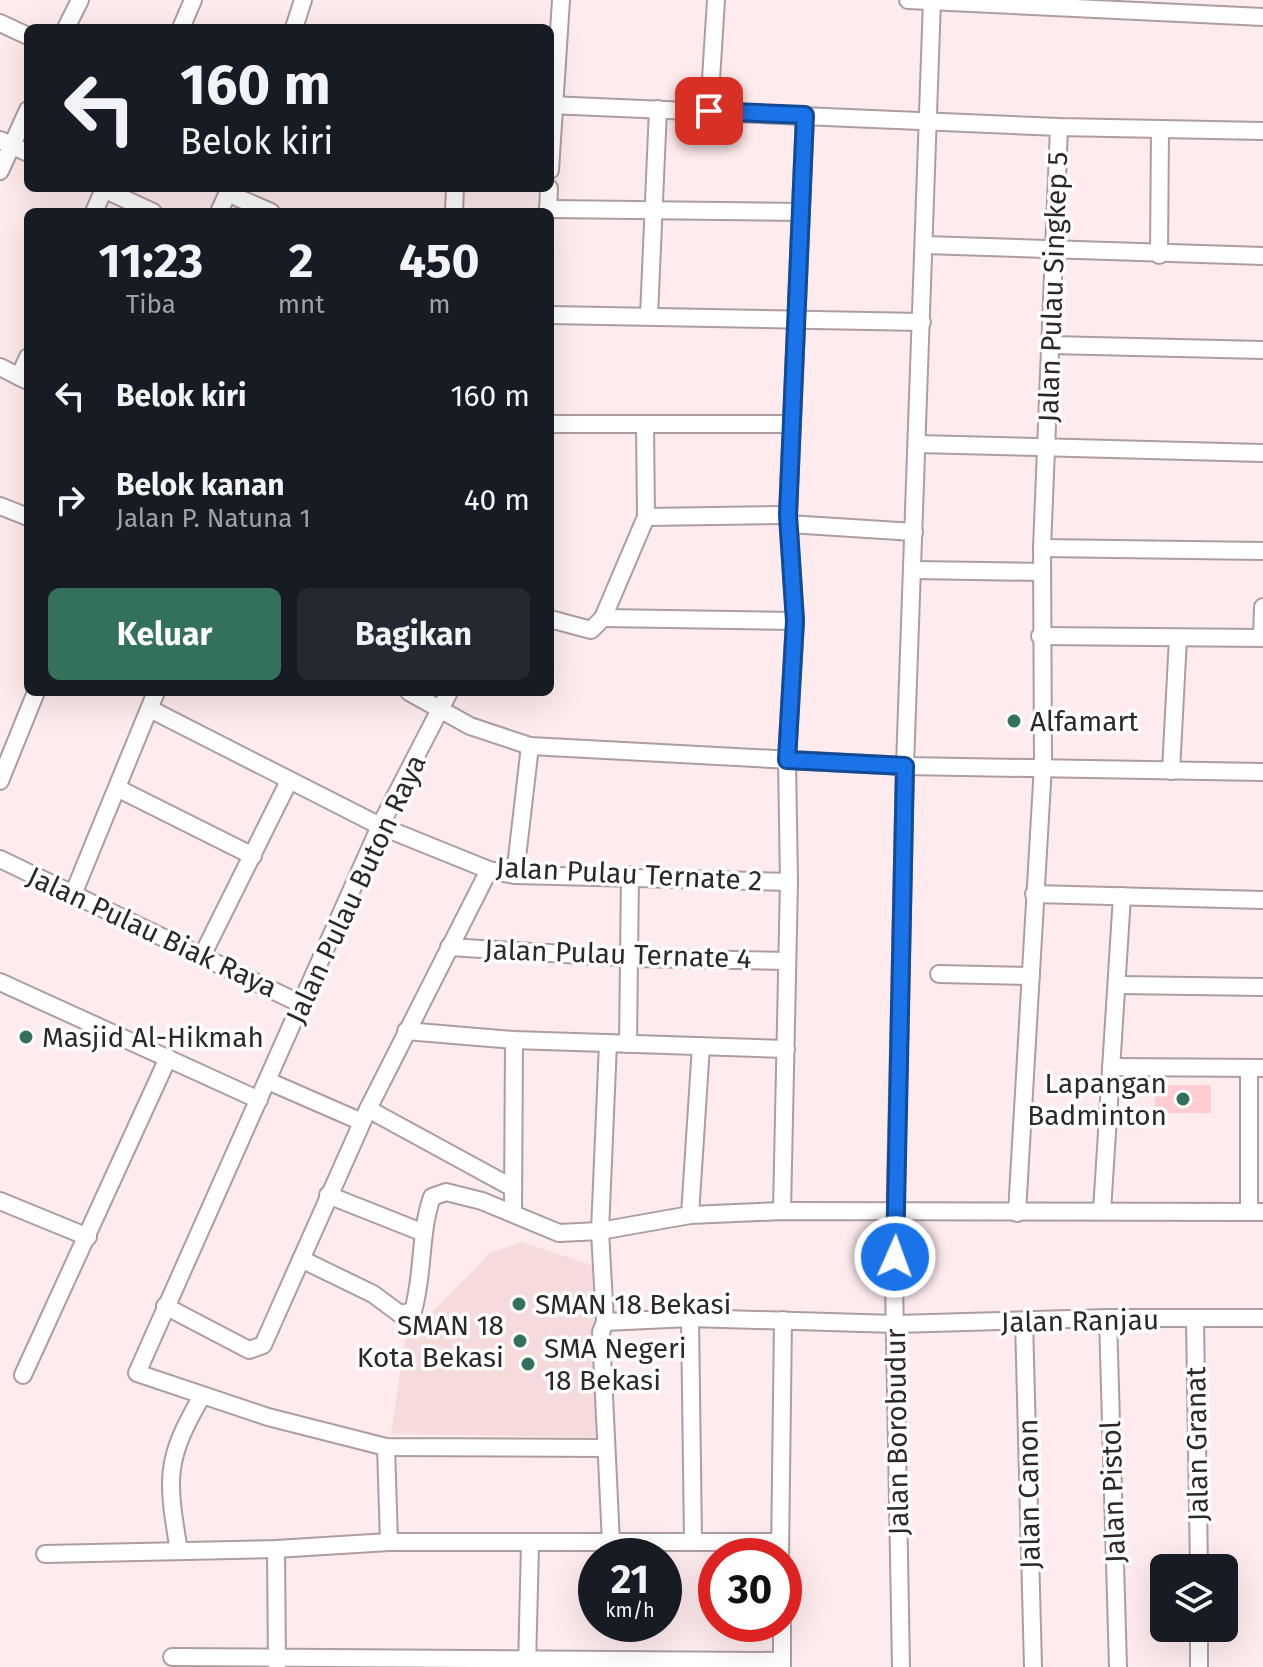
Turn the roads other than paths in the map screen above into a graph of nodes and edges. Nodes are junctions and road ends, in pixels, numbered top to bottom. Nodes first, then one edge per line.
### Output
1 (80, 0) edge
2 (193, 0) edge
3 (303, 0) edge
4 (561, 0) edge
5 (716, 0) edge
6 (908, 0) edge
7 (932, 0) edge
8 (1061, 4) edge
9 (1171, 6) edge
10 (1263, 17) edge
11 (0, 23) edge
12 (68, 24) edge
13 (183, 24) edge
14 (295, 24) edge
15 (24, 34) edge
16 (554, 82) edge
17 (554, 105) edge
18 (658, 109) junction
19 (709, 111) junction
20 (805, 115) junction
21 (24, 116) edge
22 (925, 119) junction
23 (1059, 127) junction
24 (1160, 129) junction
25 (1263, 131) edge
26 (6, 143) edge
27 (0, 171) edge
28 (109, 192) edge
29 (232, 192) edge
30 (144, 208) edge
31 (263, 208) edge
32 (554, 210) edge
33 (654, 210) junction
34 (801, 212) junction
35 (925, 245) junction
36 (1054, 249) junction
37 (1159, 255) junction
38 (1263, 256) edge
39 (554, 315) edge
40 (649, 316) junction
41 (797, 319) junction
42 (922, 322) junction
43 (1051, 345) junction
44 (1263, 350) edge
45 (0, 367) edge
46 (24, 379) edge
47 (554, 424) edge
48 (645, 424) junction
49 (792, 424) junction
50 (918, 444) junction
51 (1048, 446) junction
52 (1263, 453) edge
53 (0, 506) edge
54 (24, 515) edge
55 (646, 517) junction
56 (789, 519) junction
57 (914, 532) junction
58 (1042, 548) junction
59 (1263, 551) edge
60 (914, 570) junction
61 (1042, 572) junction
62 (1263, 607) edge
63 (603, 618) junction
64 (554, 620) edge
65 (795, 621) junction
66 (1040, 636) junction
67 (1178, 638) junction
68 (1262, 638) edge
69 (34, 696) edge
70 (155, 696) edge
71 (418, 696) edge
72 (447, 696) edge
73 (441, 707) junction
74 (150, 709) junction
75 (530, 746) junction
76 (787, 760) junction
77 (1043, 765) junction
78 (905, 766) junction
79 (1171, 771) junction
80 (1263, 772) edge
81 (0, 781) edge
82 (289, 781) junction
83 (117, 788) junction
84 (380, 826) junction
85 (253, 856) junction
86 (0, 859) edge
87 (489, 870) junction
88 (515, 875) junction
89 (630, 875) junction
90 (789, 882) junction
91 (74, 892) junction
92 (1034, 894) junction
93 (1122, 896) junction
94 (1263, 900) edge
95 (449, 947) junction
96 (202, 956) junction
97 (629, 958) junction
98 (787, 961) junction
99 (939, 974) dead end
100 (1031, 976) junction
101 (0, 982) edge
102 (1119, 985) junction
103 (1263, 987) edge
104 (303, 1005) junction
105 (406, 1031) junction
106 (514, 1040) junction
107 (608, 1043) junction
108 (628, 1044) junction
109 (701, 1046) junction
110 (786, 1049) junction
111 (168, 1058) junction
112 (1111, 1067) junction
113 (1256, 1068) edge
114 (268, 1081) junction
115 (259, 1100) junction
116 (365, 1115) junction
117 (511, 1187) junction
118 (328, 1195) junction
119 (0, 1201) edge
120 (782, 1211) junction
121 (1102, 1211) junction
122 (896, 1212) junction
123 (1256, 1212) edge
124 (513, 1213) junction
125 (1017, 1213) junction
126 (690, 1215) junction
127 (600, 1231) junction
128 (424, 1233) junction
129 (88, 1237) junction
130 (301, 1259) junction
131 (165, 1306) junction
132 (690, 1318) junction
133 (1108, 1318) junction
134 (1263, 1318) edge
135 (783, 1320) junction
136 (1195, 1320) junction
137 (1024, 1321) junction
138 (605, 1322) junction
139 (896, 1324) junction
140 (23, 1375) dead end
141 (202, 1396) junction
142 (386, 1447) junction
143 (606, 1448) junction
144 (611, 1538) edge
145 (780, 1538) edge
146 (682, 1541) edge
147 (693, 1541) junction
148 (698, 1541) edge
149 (389, 1542) junction
150 (578, 1544) edge
151 (530, 1545) junction
152 (276, 1549) junction
153 (179, 1551) junction
154 (45, 1554) dead end
155 (1199, 1554) edge
156 (782, 1642) edge
157 (1199, 1642) edge
158 (172, 1657) dead end
159 (278, 1662) edge
160 (527, 1663) edge
161 (782, 1664) edge
162 (901, 1667) edge
163 (1033, 1667) edge
164 (1118, 1667) edge
165 (1199, 1667) edge

1 - 12 street
2 - 13 street
3 - 14 street
4 - 16 street
5 - 19 street
6 - 7 street
7 - 8 street
7 - 22 street, Jalan Borobudur
8 - 9 street
9 - 10 street
11 - 15 street
17 - 18 street
18 - 19 street
18 - 33 street
19 - 20 street
20 - 22 street
20 - 34 street
21 - 26 street
22 - 23 street
22 - 35 street, Jalan Borobudur
23 - 24 street
23 - 36 street, Jalan Pulau Singkep 5
24 - 25 street
24 - 37 street
26 - 27 street
28 - 30 street
29 - 31 street
32 - 33 street
33 - 34 street
33 - 40 street
34 - 41 street
35 - 36 street
35 - 42 street, Jalan Borobudur
36 - 37 street
36 - 43 street, Jalan Pulau Singkep 5
37 - 38 street
39 - 40 street
40 - 41 street
41 - 42 street
41 - 49 street
42 - 50 street, Jalan Borobudur
43 - 44 street
43 - 51 street, Jalan Pulau Singkep 5
45 - 46 street
47 - 48 street
48 - 49 street
48 - 55 street
49 - 56 street
50 - 51 street
50 - 57 street, Jalan Borobudur
51 - 52 street
51 - 58 street, Jalan Pulau Singkep 5
53 - 54 street
55 - 56 street
55 - 63 street
56 - 57 street
56 - 65 street
57 - 60 street, Jalan Borobudur
58 - 59 street
58 - 61 street, Jalan Pulau Singkep 5
60 - 61 street
60 - 78 street, Jalan Borobudur
61 - 66 street, Jalan Pulau Singkep 5
62 - 68 street
63 - 64 street
63 - 65 street
65 - 76 street
66 - 67 street
66 - 77 street, Jalan Pulau Singkep 5
67 - 68 street
67 - 79 street
69 - 81 street
70 - 74 street
71 - 73 street
72 - 73 street, Jalan Pulau Buton Raya
73 - 75 street
73 - 84 street, Jalan Pulau Buton Raya
74 - 82 street, Jalan Pulau Ternate 2
74 - 83 street
75 - 76 street
75 - 88 street
76 - 78 street
76 - 90 street
77 - 78 street
77 - 79 street
77 - 92 street, Jalan Pulau Singkep 5
78 - 122 street, Jalan Borobudur
79 - 80 street
82 - 84 street, Jalan Pulau Ternate 2
82 - 85 street
83 - 85 street
83 - 91 street
84 - 87 street, Jalan Pulau Ternate 2
84 - 104 street, Jalan Pulau Buton Raya
85 - 96 street
86 - 91 street, Jalan Pulau Biak Raya
87 - 88 street, Jalan Pulau Ternate 2
87 - 95 street
88 - 89 street, Jalan Pulau Ternate 2
89 - 90 street, Jalan Pulau Ternate 2
89 - 97 street
90 - 98 street
91 - 96 street, Jalan Pulau Biak Raya
92 - 93 street
92 - 100 street, Jalan Pulau Singkep 5
93 - 94 street
93 - 102 street
95 - 97 street, Jalan Pulau Ternate 4
95 - 105 street
96 - 104 street, Jalan Pulau Biak Raya
97 - 98 street, Jalan Pulau Ternate 4
97 - 108 street
98 - 110 street
99 - 100 street
100 - 125 street, Jalan Pulau Singkep 5
101 - 111 street
102 - 103 street
102 - 112 street
104 - 114 street, Jalan Pulau Buton Raya
105 - 106 street
105 - 116 street
106 - 107 street
106 - 117 street
107 - 108 street
107 - 127 street
108 - 109 street
109 - 110 street
109 - 126 street
110 - 120 street
111 - 115 street
111 - 129 street
112 - 113 street
112 - 121 street
113 - 123 street
114 - 115 street, Jalan Pulau Buton Raya
114 - 116 street
115 - 131 street, Jalan Pulau Buton Raya
116 - 117 street
116 - 118 street
117 - 124 street
118 - 128 street
118 - 130 street
119 - 129 street
120 - 122 street
120 - 126 street
121 - 123 street
121 - 125 street
122 - 125 street
122 - 139 street, Jalan Borobudur
124 - 127 street
124 - 128 street
126 - 127 street
127 - 138 street
128 - 130 street
129 - 140 street
130 - 131 street
131 - 141 street, Jalan Pulau Buton Raya
132 - 135 street, Jalan Ranjau
132 - 138 street, Jalan Ranjau
132 - 147 street
133 - 136 street, Jalan Ranjau
133 - 137 street, Jalan Ranjau
133 - 164 street, Jalan Pistol
134 - 136 street, Jalan Ranjau
135 - 139 street, Jalan Ranjau
135 - 145 street
136 - 155 street, Jalan Granat
137 - 139 street, Jalan Ranjau
137 - 163 street, Jalan Canon
138 - 143 street
139 - 162 street, Jalan Borobudur
141 - 142 street
141 - 153 street
142 - 143 street
142 - 149 street
143 - 144 street
146 - 147 street
147 - 148 street
149 - 151 street
149 - 152 street
150 - 151 street
151 - 160 street
152 - 153 street
152 - 159 street
153 - 154 street
156 - 161 street
157 - 165 street
158 - 159 street
159 - 160 street
160 - 161 street

